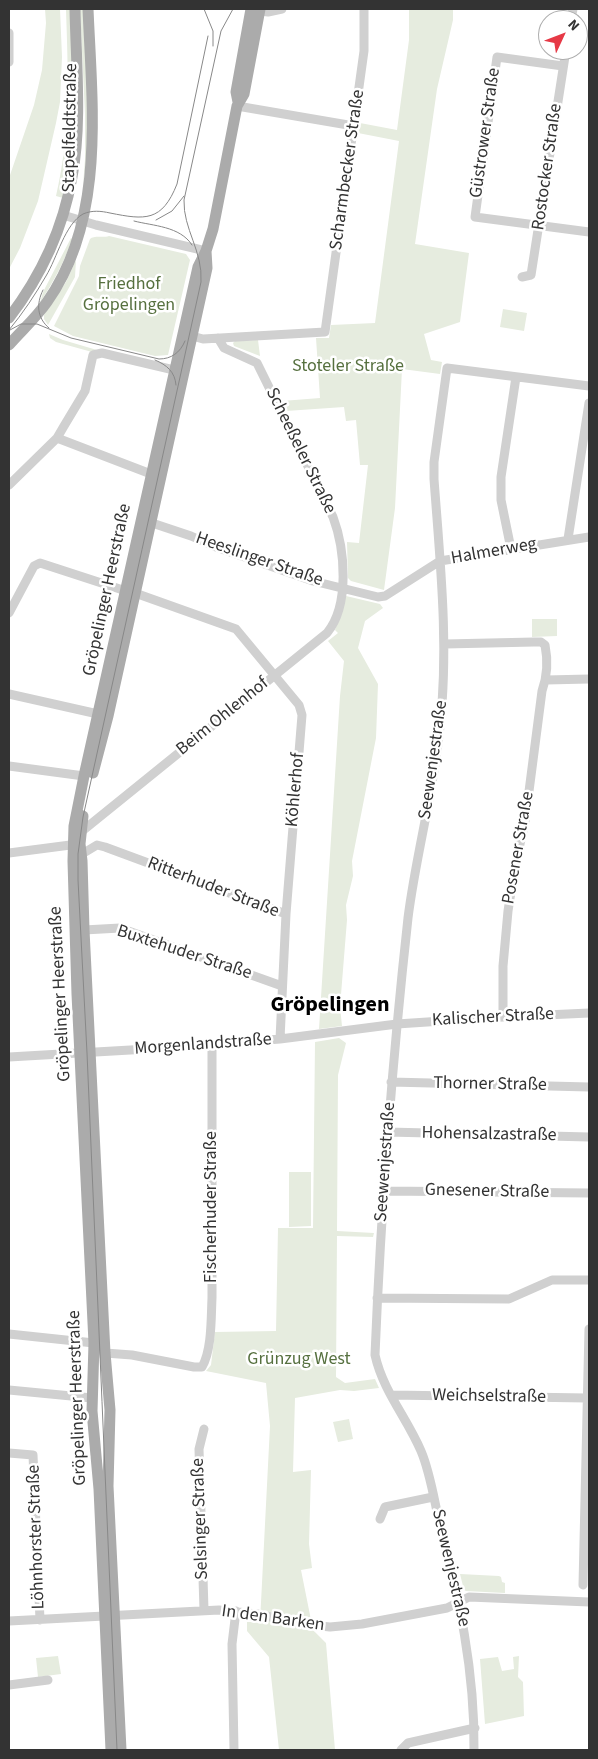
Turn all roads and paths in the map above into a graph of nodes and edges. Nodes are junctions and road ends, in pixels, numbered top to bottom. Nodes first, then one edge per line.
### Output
1 (75, 9) edge
2 (88, 9) edge
3 (256, 9) edge
4 (282, 9) edge
5 (364, 9) edge
6 (9, 33) edge
7 (564, 60) edge
8 (9, 62) edge
9 (563, 66) junction
10 (238, 104) junction
11 (354, 126) junction
12 (63, 215) junction
13 (82, 221) junction
14 (540, 226) junction
15 (589, 232) edge
16 (206, 251) junction
17 (522, 278) dead end
18 (9, 318) edge
19 (192, 336) junction
20 (218, 338) junction
21 (9, 345) edge
22 (174, 370) junction
23 (516, 377) junction
24 (589, 386) edge
25 (589, 403) edge
26 (57, 438) junction
27 (151, 474) junction
28 (9, 485) edge
29 (146, 522) junction
30 (589, 536) edge
31 (568, 539) junction
32 (511, 549) junction
33 (440, 561) junction
34 (343, 588) junction
35 (130, 592) junction
36 (378, 597) joint
37 (9, 613) edge
38 (445, 644) junction
39 (274, 676) junction
40 (589, 679) edge
41 (546, 680) junction
42 (9, 694) edge
43 (98, 714) junction
44 (9, 766) edge
45 (84, 776) junction
46 (79, 844) junction
47 (9, 852) edge
48 (286, 914) junction
49 (84, 930) junction
50 (282, 986) junction
51 (589, 1013) edge
52 (503, 1016) junction
53 (397, 1024) junction
54 (280, 1039) junction
55 (212, 1045) junction
56 (86, 1052) junction
57 (9, 1057) edge
58 (392, 1082) junction
59 (589, 1087) edge
60 (388, 1132) junction
61 (589, 1137) edge
62 (385, 1191) junction
63 (589, 1193) edge
64 (589, 1280) edge
65 (378, 1298) junction
66 (589, 1329) edge
67 (9, 1334) edge
68 (94, 1343) junction
69 (105, 1353) junction
70 (9, 1390) edge
71 (391, 1395) junction
72 (92, 1398) junction
73 (587, 1398) junction
74 (204, 1429) dead end
75 (9, 1453) edge
76 (433, 1497) junction
77 (380, 1520) dead end
78 (583, 1585) dead end
79 (459, 1602) junction
80 (589, 1602) edge
81 (204, 1610) junction
82 (236, 1612) junction
83 (109, 1615) junction
84 (40, 1620) junction
85 (9, 1621) edge
86 (48, 1680) dead end
87 (9, 1685) edge
88 (475, 1728) junction
89 (111, 1750) edge
90 (121, 1750) edge
91 (234, 1750) edge
92 (401, 1750) edge
93 (474, 1750) edge

1 - 12 main road, Stapelfeldtstraße
2 - 13 main road, Stapelfeldtstraße
3 - 4 street
3 - 10 main road, Gröpelinger Heerstraße
5 - 11 street, Scharmbecker Straße
6 - 8 street
7 - 9 street, Rostocker Straße
9 - 14 street, Rostocker Straße
9 - 14 street, Güstrower Straße
10 - 11 street
10 - 16 main road, Gröpelinger Heerstraße
11 - 20 street, Scharmbecker Straße
12 - 13 street
12 - 18 main road, Stapelfeldtstraße
13 - 16 street
13 - 21 main road, Stapelfeldtstraße
14 - 15 street
14 - 17 street, Rostocker Straße
16 - 19 main road, Gröpelinger Heerstraße
16 - 22 main road, Gröpelinger Heerstraße
19 - 20 street
19 - 29 main road, Gröpelinger Heerstraße
20 - 34 street, Scheeßeler Straße
22 - 26 street
22 - 27 main road, Gröpelinger Heerstraße
23 - 24 street
23 - 32 street
23 - 33 street, Seewenjestraße
25 - 31 street
26 - 27 street
26 - 28 street
27 - 29 main road, Gröpelinger Heerstraße
29 - 34 street, Heeslinger Straße
29 - 35 main road, Gröpelinger Heerstraße
30 - 31 street, Halmerweg
31 - 32 street, Halmerweg
32 - 33 street, Halmerweg
33 - 36 street, Halmerweg
33 - 38 street, Seewenjestraße
34 - 36 street, Heeslinger Straße
34 - 39 street, Beim Ohlenhof
35 - 37 street, Köhlerhof
35 - 39 street, Köhlerhof
35 - 43 main road, Gröpelinger Heerstraße
35 - 46 main road, Gröpelinger Heerstraße
38 - 41 street, Posener Straße
38 - 53 street, Seewenjestraße
39 - 46 street, Beim Ohlenhof
39 - 48 street, Köhlerhof
40 - 41 street
41 - 52 street, Posener Straße
42 - 43 street
43 - 45 main road, Gröpelinger Heerstraße
44 - 45 street
45 - 46 main road, Gröpelinger Heerstraße
46 - 47 street, Ritterhuder Straße
46 - 48 street, Ritterhuder Straße
46 - 49 main road, Gröpelinger Heerstraße
46 - 56 main road, Gröpelinger Heerstraße
48 - 50 street, Ritterhuder Straße
49 - 50 street, Buxtehuder Straße
49 - 56 main road, Gröpelinger Heerstraße
50 - 54 street, Ritterhuder Straße
51 - 52 street, Kalischer Straße
52 - 53 street, Kalischer Straße
53 - 54 street, Morgenlandstraße
53 - 58 street, Seewenjestraße
54 - 55 street, Morgenlandstraße
55 - 56 street, Morgenlandstraße
55 - 69 street, Fischerhuder Straße
56 - 57 street, Morgenlandstraße
56 - 68 main road, Gröpelinger Heerstraße
56 - 69 main road, Gröpelinger Heerstraße
58 - 59 street, Thorner Straße
58 - 60 street, Seewenjestraße
60 - 61 street, Hohensalzastraße
60 - 62 street, Seewenjestraße
62 - 63 street, Gnesener Straße
62 - 65 street, Seewenjestraße
64 - 65 street
65 - 71 street, Seewenjestraße
66 - 73 street
67 - 68 street
68 - 72 main road, Gröpelinger Heerstraße
69 - 83 main road, Gröpelinger Heerstraße
70 - 72 street
71 - 73 street, Weichselstraße
71 - 76 street, Seewenjestraße
72 - 83 main road, Gröpelinger Heerstraße
73 - 78 street
74 - 81 street, Selsinger Straße
75 - 84 street, Löhnhorster Straße
76 - 77 street
76 - 79 street, Seewenjestraße
79 - 80 street, In den Barken
79 - 82 street, In den Barken
79 - 88 street, Seewenjestraße
81 - 82 street, In den Barken
81 - 83 street, In den Barken
82 - 91 street
83 - 84 street, In den Barken
83 - 89 main road, Gröpelinger Heerstraße
83 - 90 main road, Gröpelinger Heerstraße
84 - 85 street, In den Barken
86 - 87 street
88 - 92 street
88 - 93 street, Seewenjestraße

